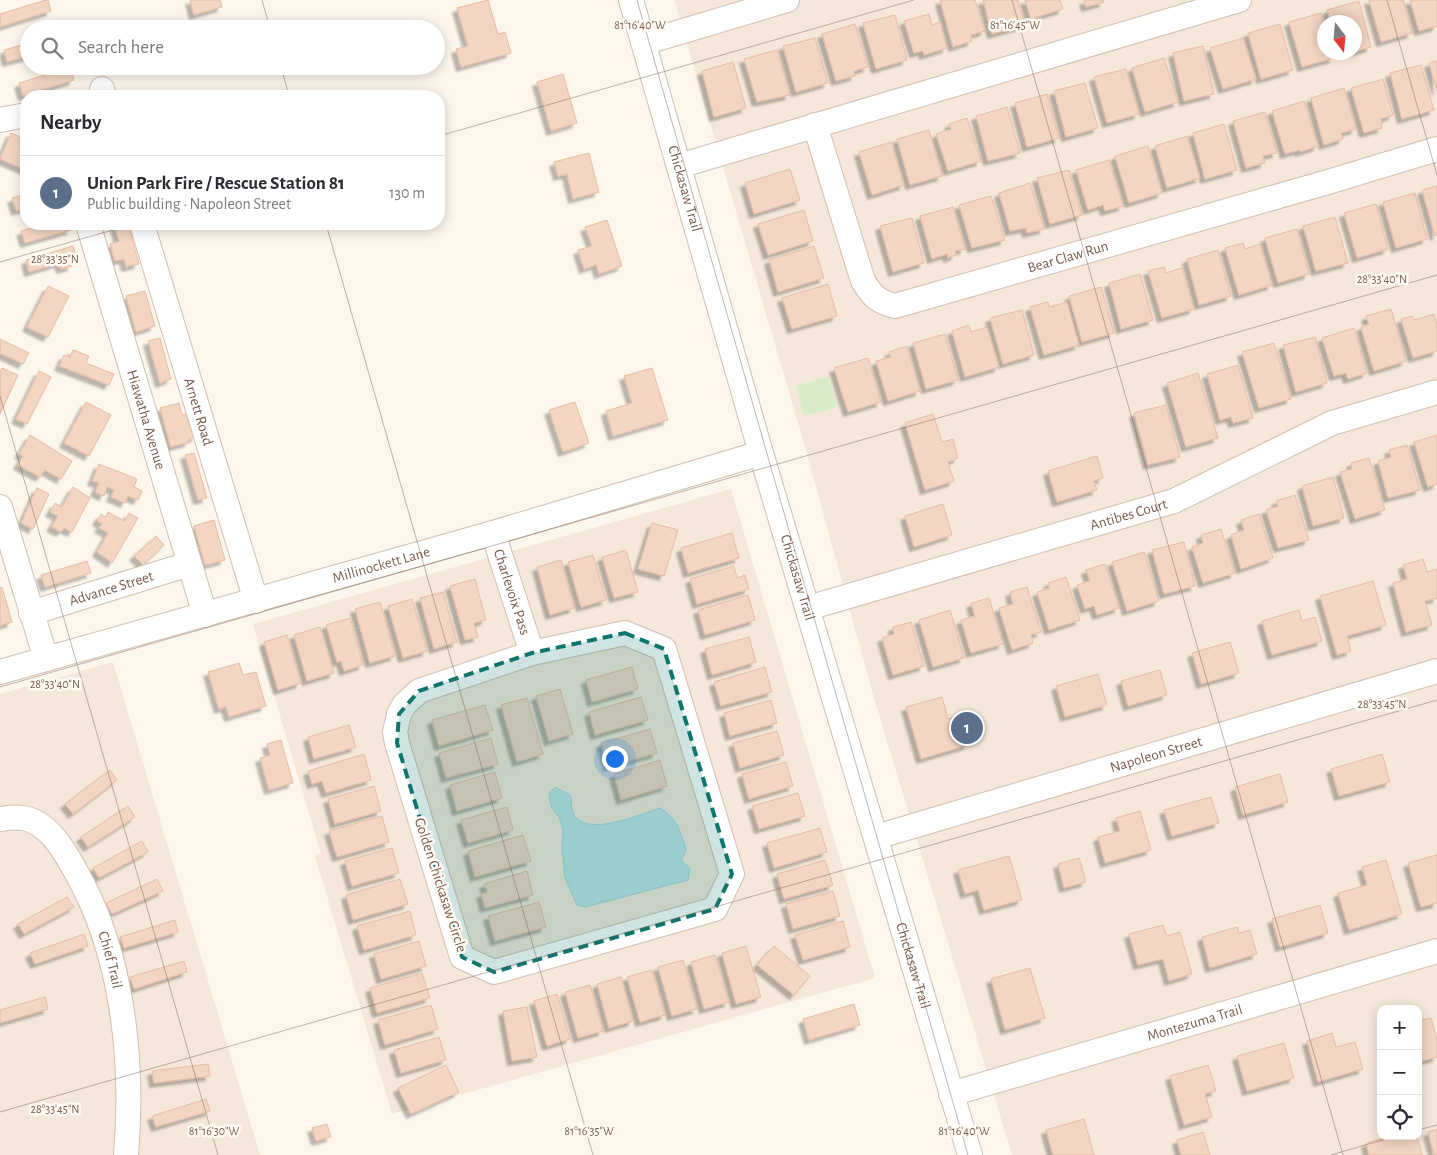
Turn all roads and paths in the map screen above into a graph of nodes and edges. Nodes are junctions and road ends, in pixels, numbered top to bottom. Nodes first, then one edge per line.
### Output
1 (631, 0) edge
2 (787, 0) edge
3 (1239, 0) edge
4 (643, 43) junction
5 (814, 125) junction
6 (1437, 149) edge
7 (679, 166) junction
8 (90, 230) edge
9 (144, 230) edge
10 (1437, 392) edge
11 (761, 453) junction
12 (0, 507) edge
13 (493, 533) junction
14 (189, 564) junction
15 (256, 601) junction
16 (808, 608) junction
17 (32, 613) junction
18 (205, 615) junction
19 (532, 653) junction
20 (46, 659) junction
21 (1437, 671) edge
22 (0, 672) edge
23 (0, 819) edge
24 (876, 837) junction
25 (1437, 951) edge
26 (952, 1094) junction
27 (126, 1155) edge
28 (970, 1155) edge

1 - 4 street, Chickasaw Trail
2 - 4 street
3 - 5 street
4 - 7 street, Chickasaw Trail
5 - 6 street, Bear Claw Run
5 - 7 street
7 - 11 street, Chickasaw Trail
8 - 14 street, Hiawatha Avenue
9 - 15 street, Arnett Road
10 - 16 street, Antibes Court
11 - 13 street, Millinockett Lane
11 - 16 street, Chickasaw Trail
12 - 17 street
13 - 15 street, Millinockett Lane
13 - 19 street, Charlevoix Pass
14 - 17 street, Advance Street
14 - 18 street, Hiawatha Avenue
15 - 18 street, Millinockett Lane
16 - 24 street, Chickasaw Trail
17 - 20 street
18 - 20 street, Millinockett Lane
19 - 19 street, Golden Chickasaw Circle
20 - 22 street, Millinockett Lane
21 - 24 street, Napoleon Street
23 - 27 street, Chief Trail
24 - 26 street, Chickasaw Trail
25 - 26 street, Montezuma Trail
26 - 28 street, Chickasaw Trail

